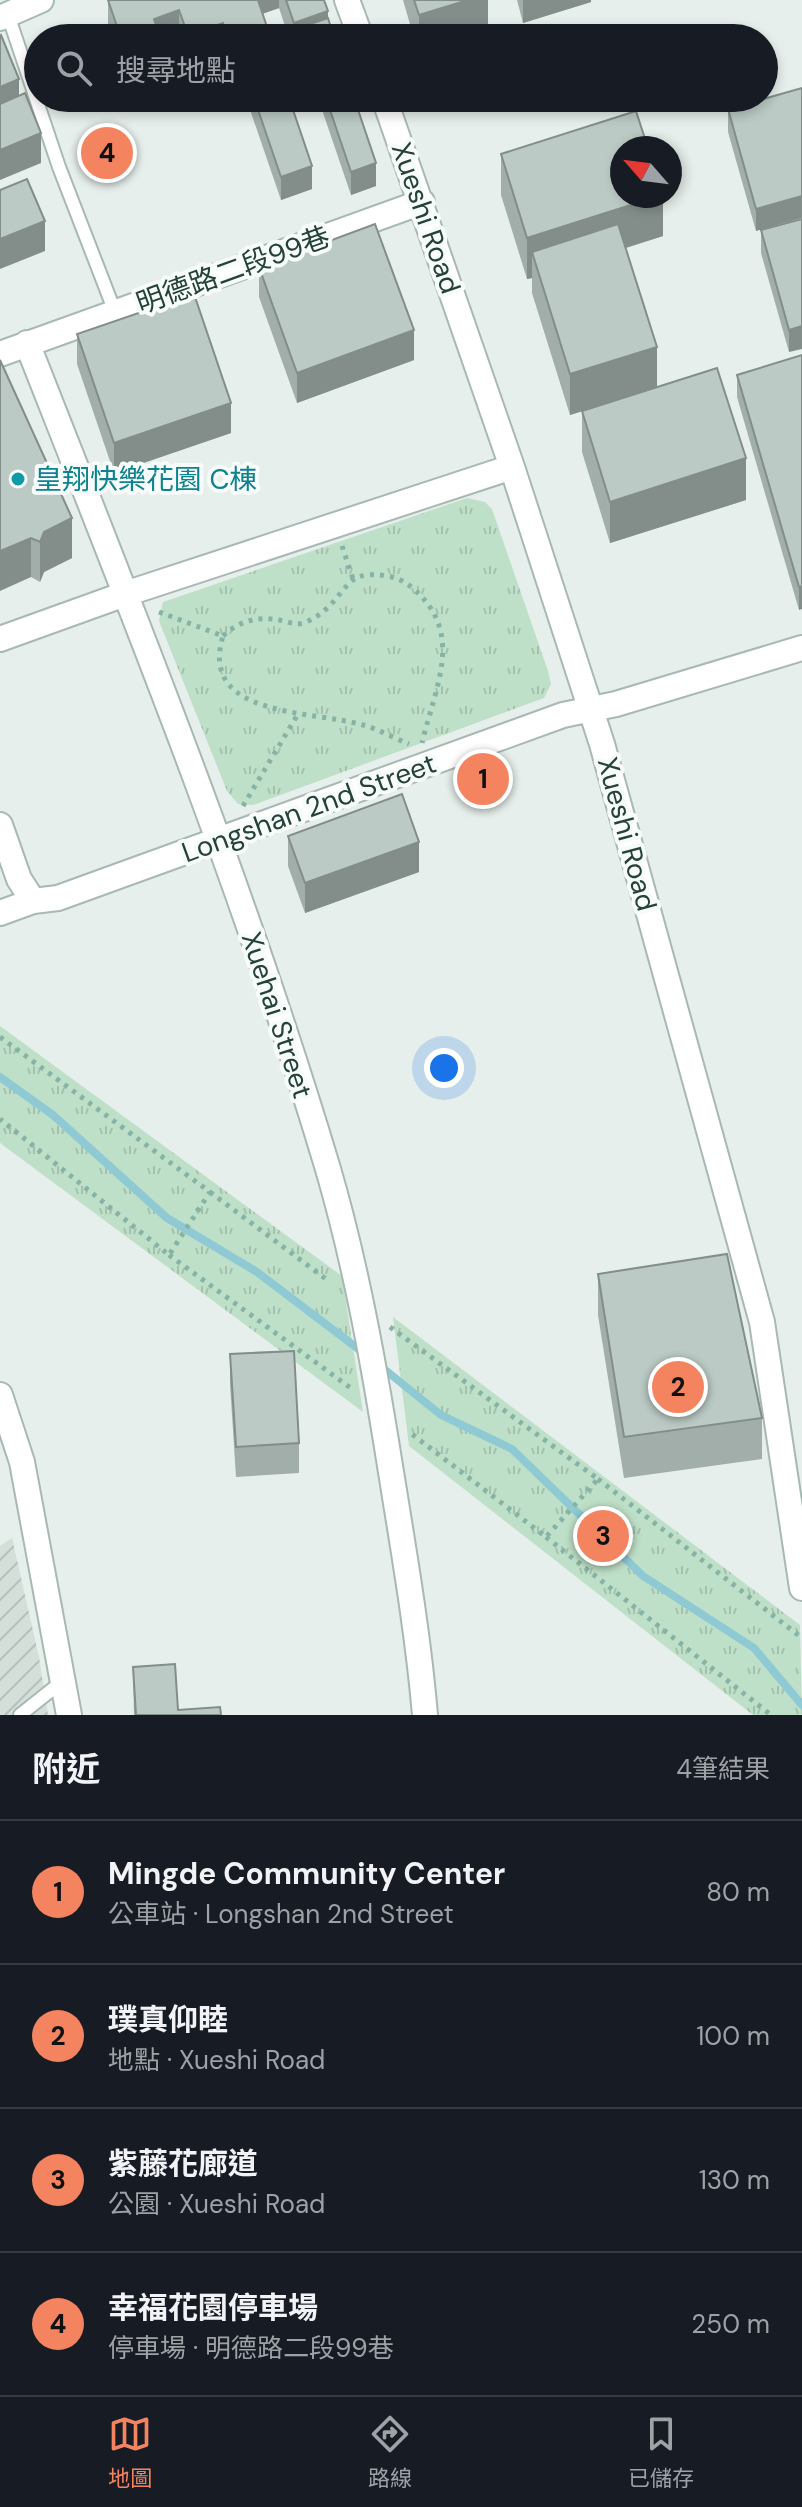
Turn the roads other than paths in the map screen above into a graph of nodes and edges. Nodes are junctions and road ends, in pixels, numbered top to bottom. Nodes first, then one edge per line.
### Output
1 (41, 0) edge
2 (347, 0) edge
3 (4, 17) edge
4 (356, 24) edge
5 (24, 72) edge
6 (39, 112) edge
7 (389, 112) edge
8 (422, 202) junction
9 (115, 312) junction
10 (27, 343) junction
11 (0, 354) edge
12 (512, 467) junction
13 (125, 594) junction
14 (0, 639) edge
15 (802, 648) edge
16 (589, 708) junction
17 (0, 825) edge
18 (219, 839) junction
19 (33, 901) junction
20 (0, 913) edge
21 (0, 1395) edge
22 (802, 1588) edge
23 (64, 1680) junction
24 (20, 1715) edge
25 (69, 1715) edge
26 (425, 1715) edge

1 - 3 street
2 - 4 street
3 - 5 lane, 明德路二段99巷
6 - 9 lane, 明德路二段99巷
7 - 8 street, Xueshi Road
8 - 9 street, 明德路二段99巷
8 - 12 street, Xueshi Road
9 - 10 street
10 - 11 street
10 - 13 street, Xuehai Street
12 - 13 street
12 - 16 street, Xueshi Road
13 - 14 street
13 - 18 street, Xuehai Street
15 - 16 street, Longshan 2nd Street
16 - 18 street, Longshan 2nd Street
16 - 22 street, Xueshi Road
17 - 19 street
18 - 19 street, Longshan 2nd Street
18 - 26 street, Xuehai Street
19 - 20 street, Longshan 2nd Street
21 - 23 street
23 - 24 lane
23 - 25 street

